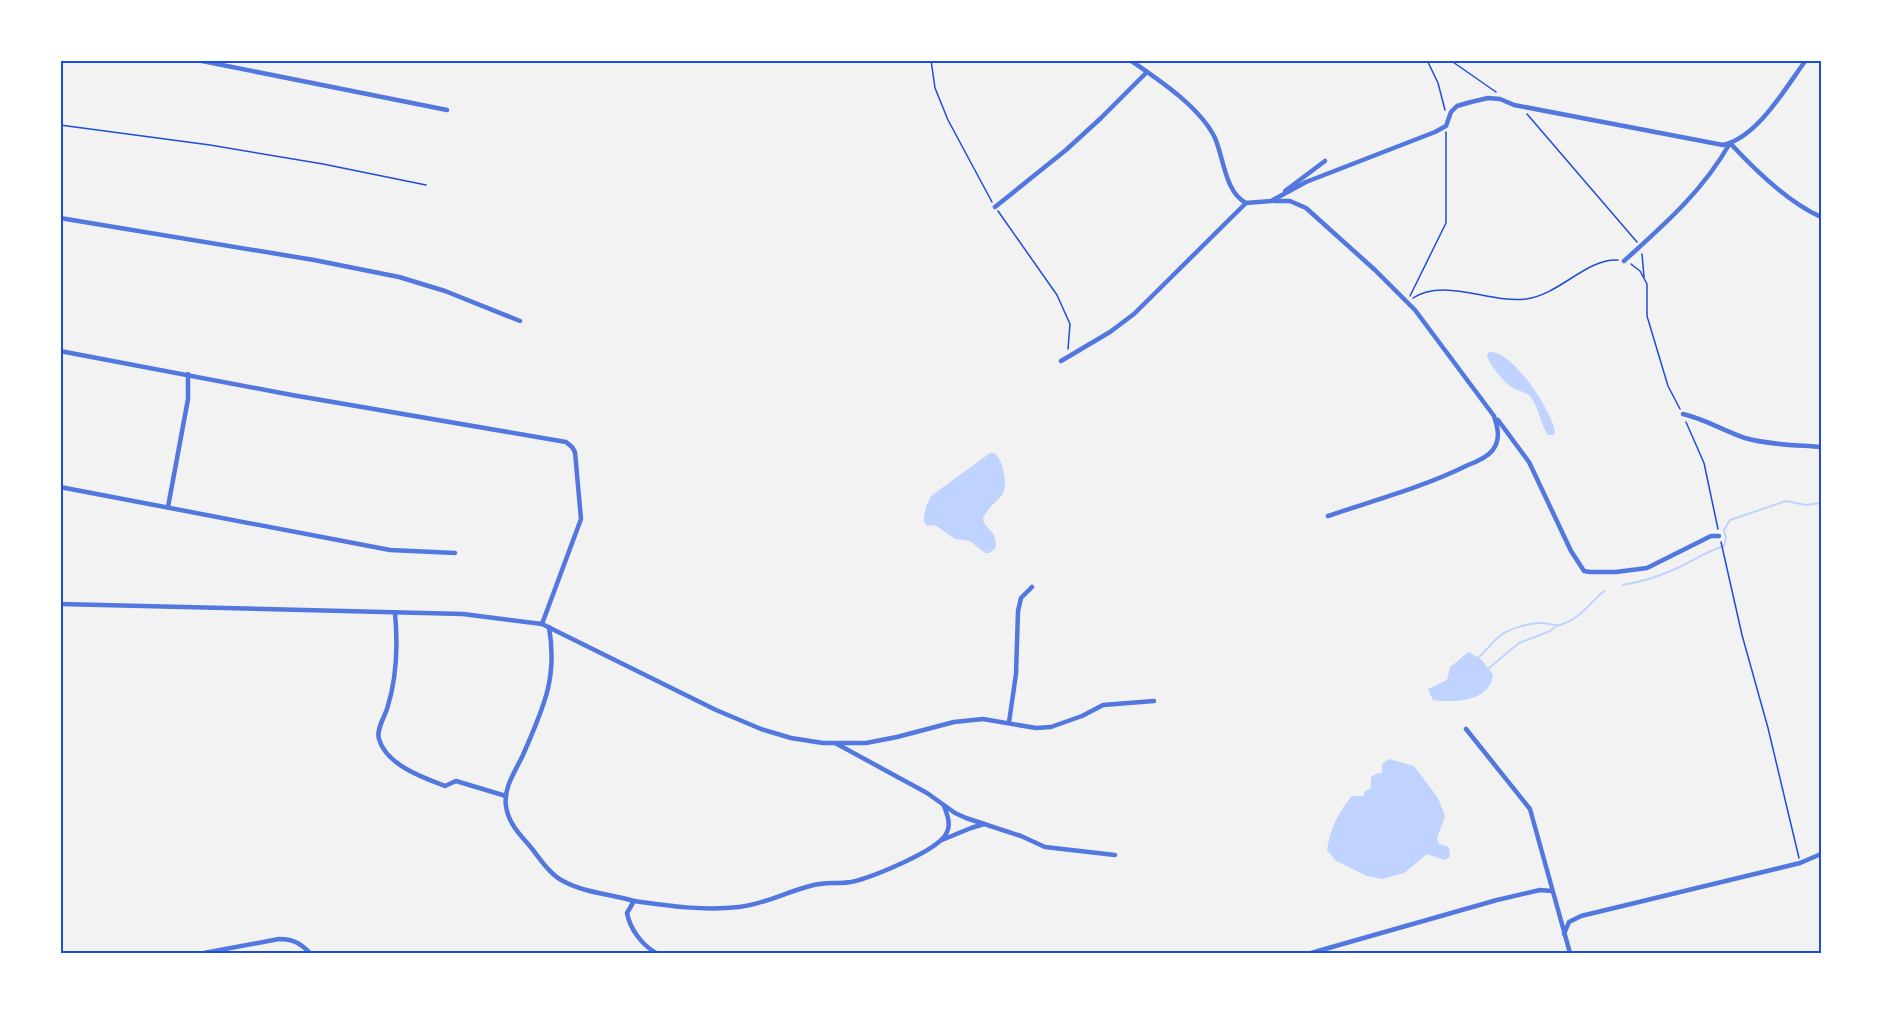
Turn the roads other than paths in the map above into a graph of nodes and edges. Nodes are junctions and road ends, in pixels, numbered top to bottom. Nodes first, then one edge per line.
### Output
1 (197, 60) edge
2 (1130, 60) edge
3 (1806, 60) edge
4 (1147, 72) junction
5 (447, 110) dead end
6 (1730, 143) junction
7 (1325, 161) dead end
8 (1271, 201) junction
9 (1246, 203) junction
10 (995, 207) road end
11 (1821, 217) edge
12 (60, 218) edge
13 (1624, 261) road end
14 (520, 321) dead end
15 (60, 351) edge
16 (1061, 361) road end
17 (188, 374) junction
18 (1683, 414) road end
19 (1494, 416) junction
20 (1821, 447) edge
21 (60, 487) edge
22 (168, 507) junction
23 (1328, 516) dead end
24 (1720, 539) road end
25 (455, 553) dead end
26 (1032, 587) dead end
27 (60, 604) edge
28 (395, 613) junction
29 (542, 624) junction
30 (549, 627) junction
31 (1154, 700) dead end
32 (1009, 722) junction
33 (1466, 729) dead end
34 (836, 744) junction
35 (506, 796) junction
36 (945, 806) junction
37 (984, 824) junction
38 (942, 840) junction
39 (1821, 854) edge
40 (1115, 855) dead end
41 (1552, 891) junction
42 (634, 901) junction
43 (1564, 934) junction
44 (204, 953) edge
45 (310, 953) edge
46 (657, 953) edge
47 (1311, 953) edge
48 (1569, 953) edge

1 - 5 street
2 - 4 street
3 - 6 street
4 - 9 street
4 - 10 street
6 - 8 street
6 - 11 street
6 - 13 street
7 - 8 street
8 - 9 street
8 - 19 street
9 - 16 street
12 - 14 street
15 - 17 street
17 - 22 street
17 - 29 street
18 - 20 street
19 - 23 street
19 - 24 street
21 - 22 street
22 - 25 street
26 - 32 street
27 - 28 street
28 - 29 street
28 - 35 street
29 - 30 street
30 - 34 street
30 - 35 street
31 - 32 street
32 - 34 street
33 - 41 street
34 - 36 street
35 - 42 street
36 - 37 street
36 - 38 street
37 - 38 street
37 - 40 street
38 - 42 street
39 - 43 street
41 - 43 street
41 - 47 street
42 - 46 street
43 - 48 street
44 - 45 street

